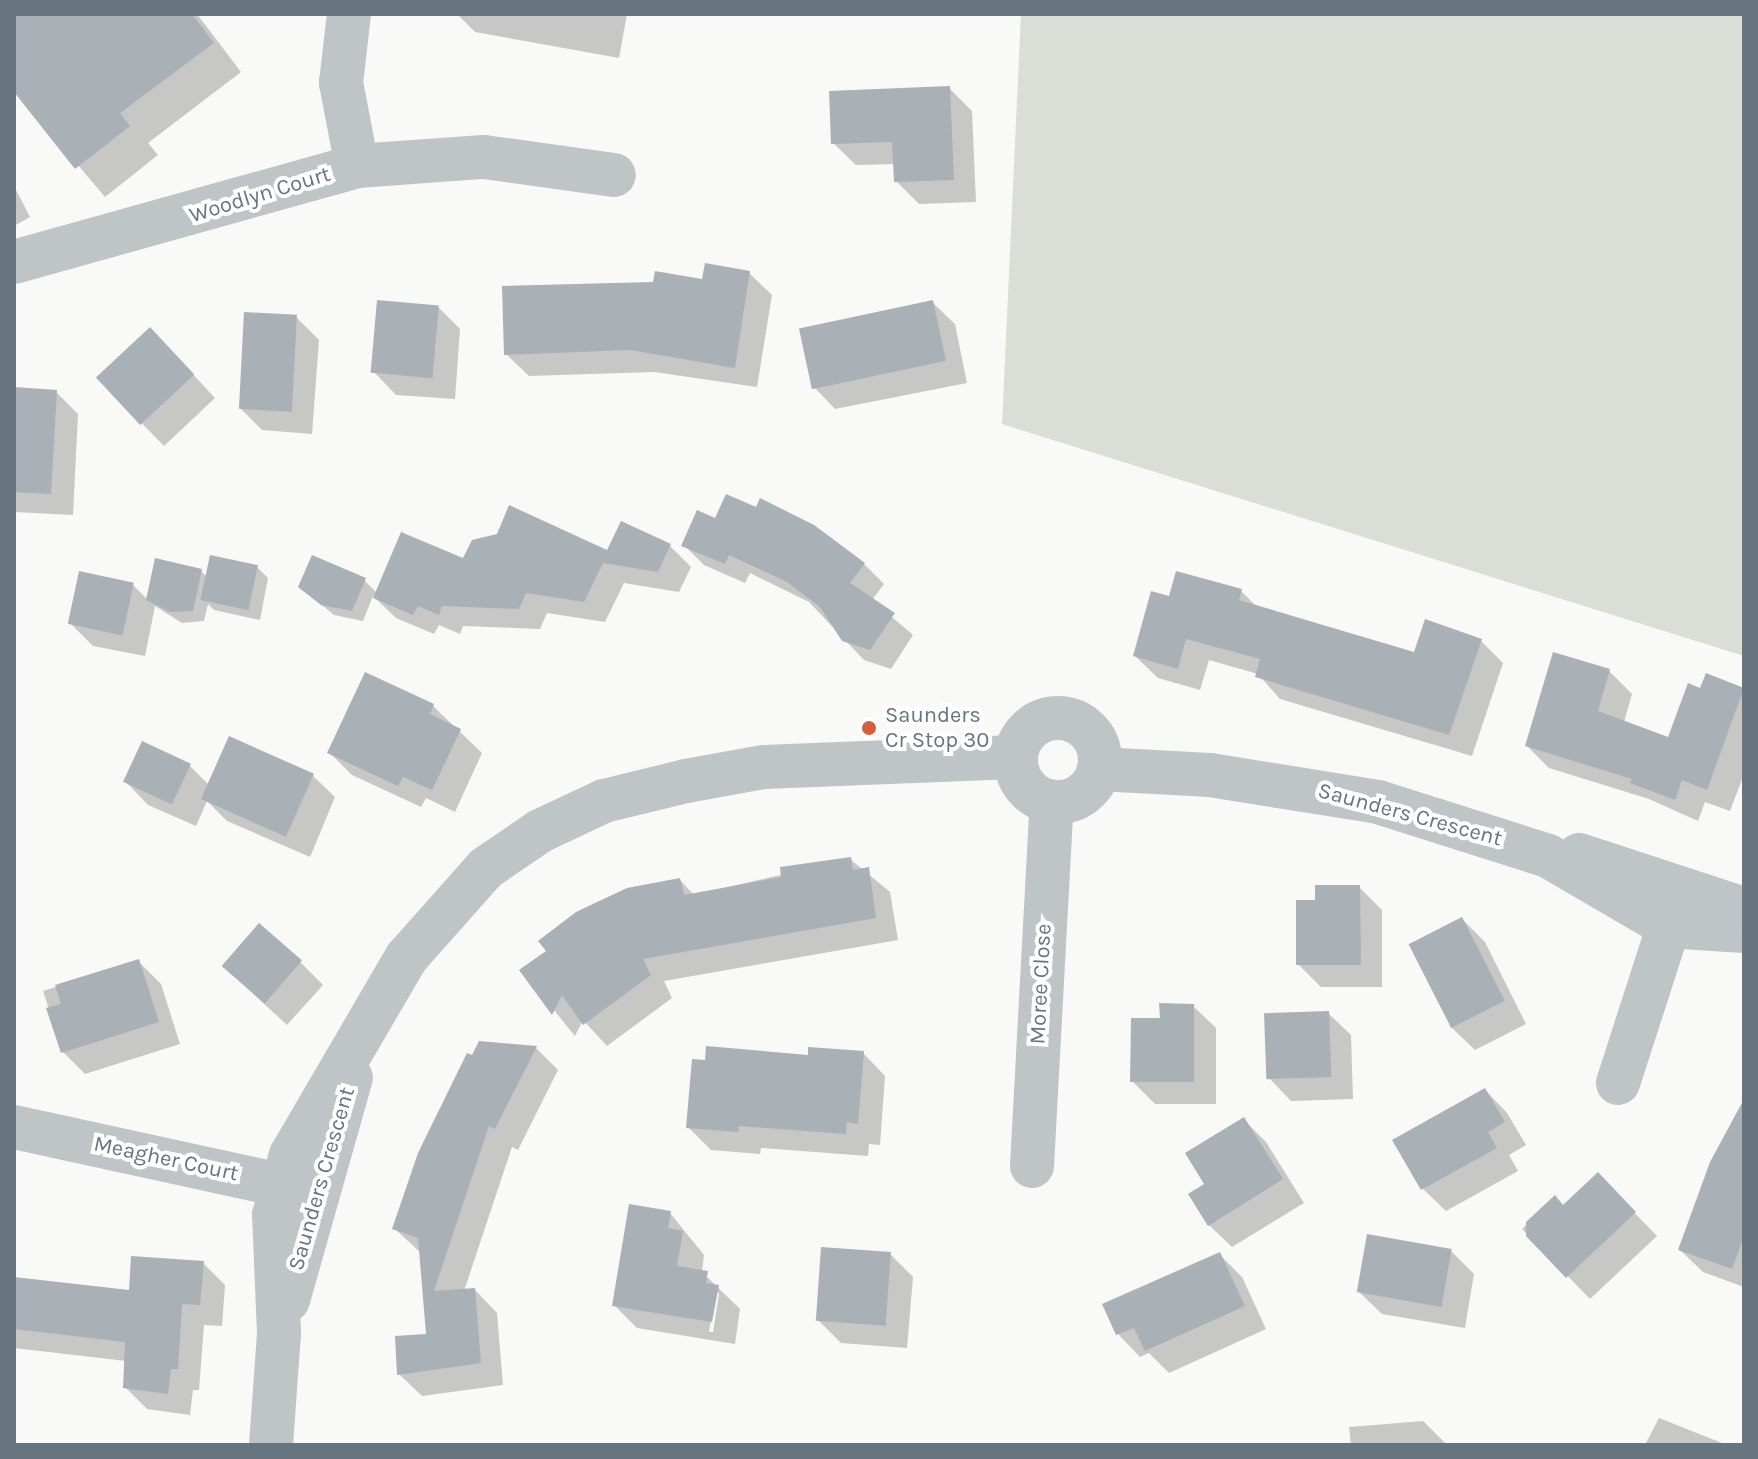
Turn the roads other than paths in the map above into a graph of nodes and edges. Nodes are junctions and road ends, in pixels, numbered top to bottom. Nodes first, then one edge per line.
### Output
1 (349, 14) edge
2 (357, 166) junction
3 (614, 175) dead end
4 (14, 262) edge
5 (1015, 757) junction
6 (1099, 769) junction
7 (1052, 802) junction
8 (1675, 906) junction
9 (1744, 909) edge
10 (1744, 931) edge
11 (1618, 1083) dead end
12 (14, 1127) edge
13 (1032, 1166) dead end
14 (299, 1189) junction
15 (271, 1445) edge

1 - 2 street, Woodlyn Court
2 - 3 street
2 - 4 street, Woodlyn Court
5 - 6 street
5 - 7 street
5 - 14 street, Saunders Crescent
6 - 7 street
6 - 8 street, Saunders Crescent
7 - 13 street, Moree Close
8 - 9 street, Saunders Crescent
8 - 10 street, Saunders Crescent
8 - 11 street
12 - 14 street, Meagher Court
14 - 15 street, Saunders Crescent

